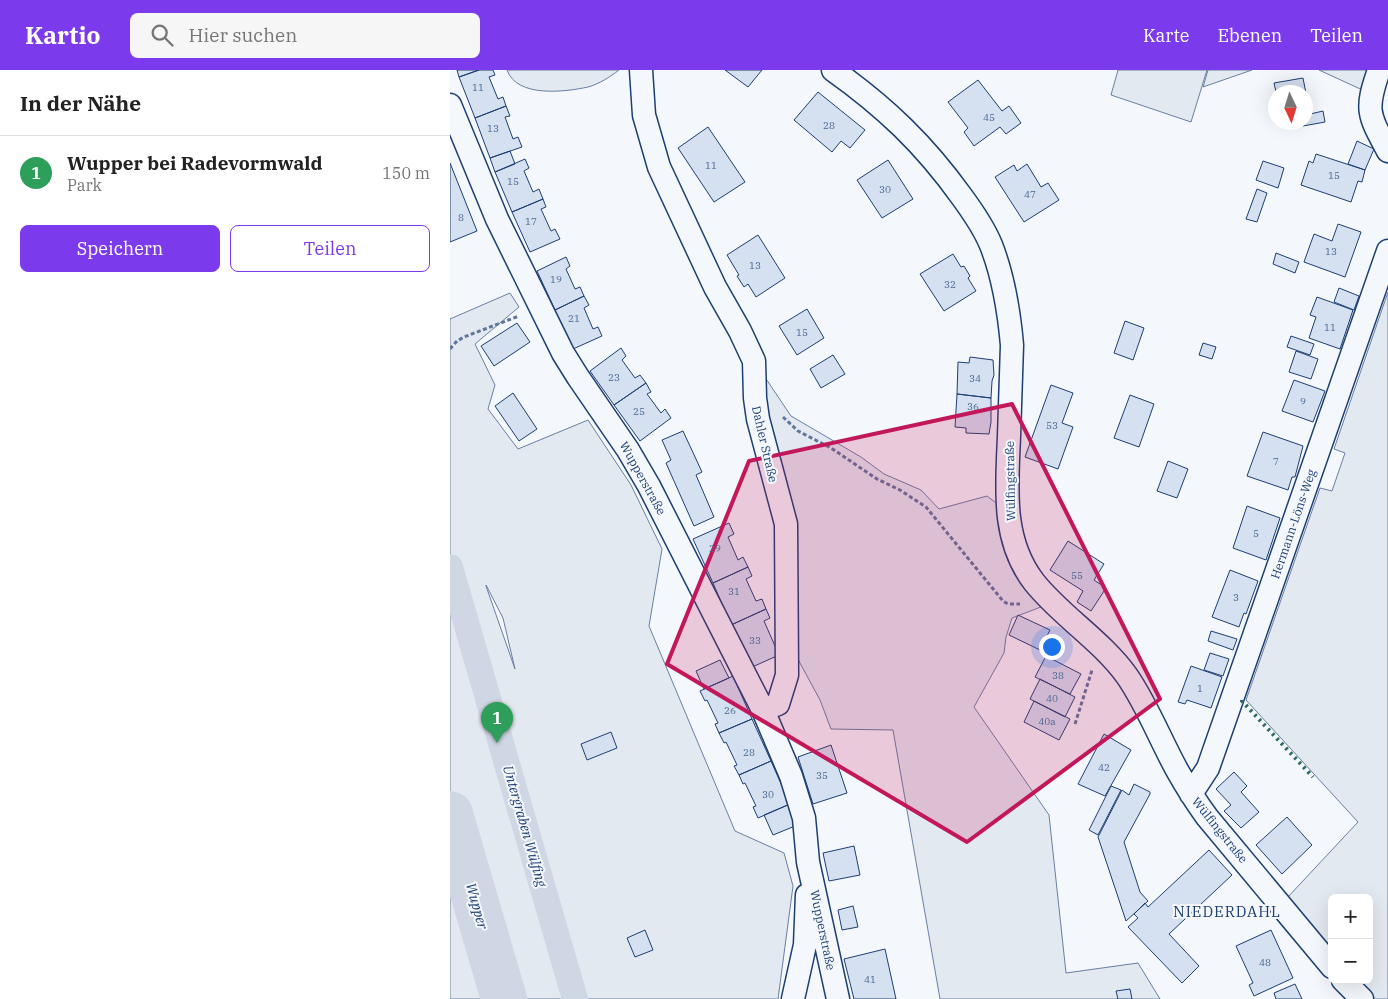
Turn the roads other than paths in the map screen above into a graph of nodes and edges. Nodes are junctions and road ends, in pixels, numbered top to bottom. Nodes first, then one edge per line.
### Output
1 (641, 70) edge
2 (832, 70) edge
3 (1379, 70) edge
4 (450, 105) edge
5 (1388, 151) edge
6 (1388, 251) edge
7 (763, 710) junction
8 (1191, 794) junction
9 (808, 862) junction
10 (1328, 962) edge
11 (1347, 984) edge
12 (793, 999) edge
13 (838, 999) edge
14 (1362, 999) edge

1 - 7 street, Dahler Straße
2 - 8 street, Wülfingstraße
3 - 5 street
4 - 7 street, Wupperstraße
6 - 8 street, Hermann-Löns-Weg
7 - 9 street, Wupperstraße
8 - 10 street, Wülfingstraße
9 - 12 street, Wupperstraße
9 - 13 street, Wupperstraße
11 - 14 street

